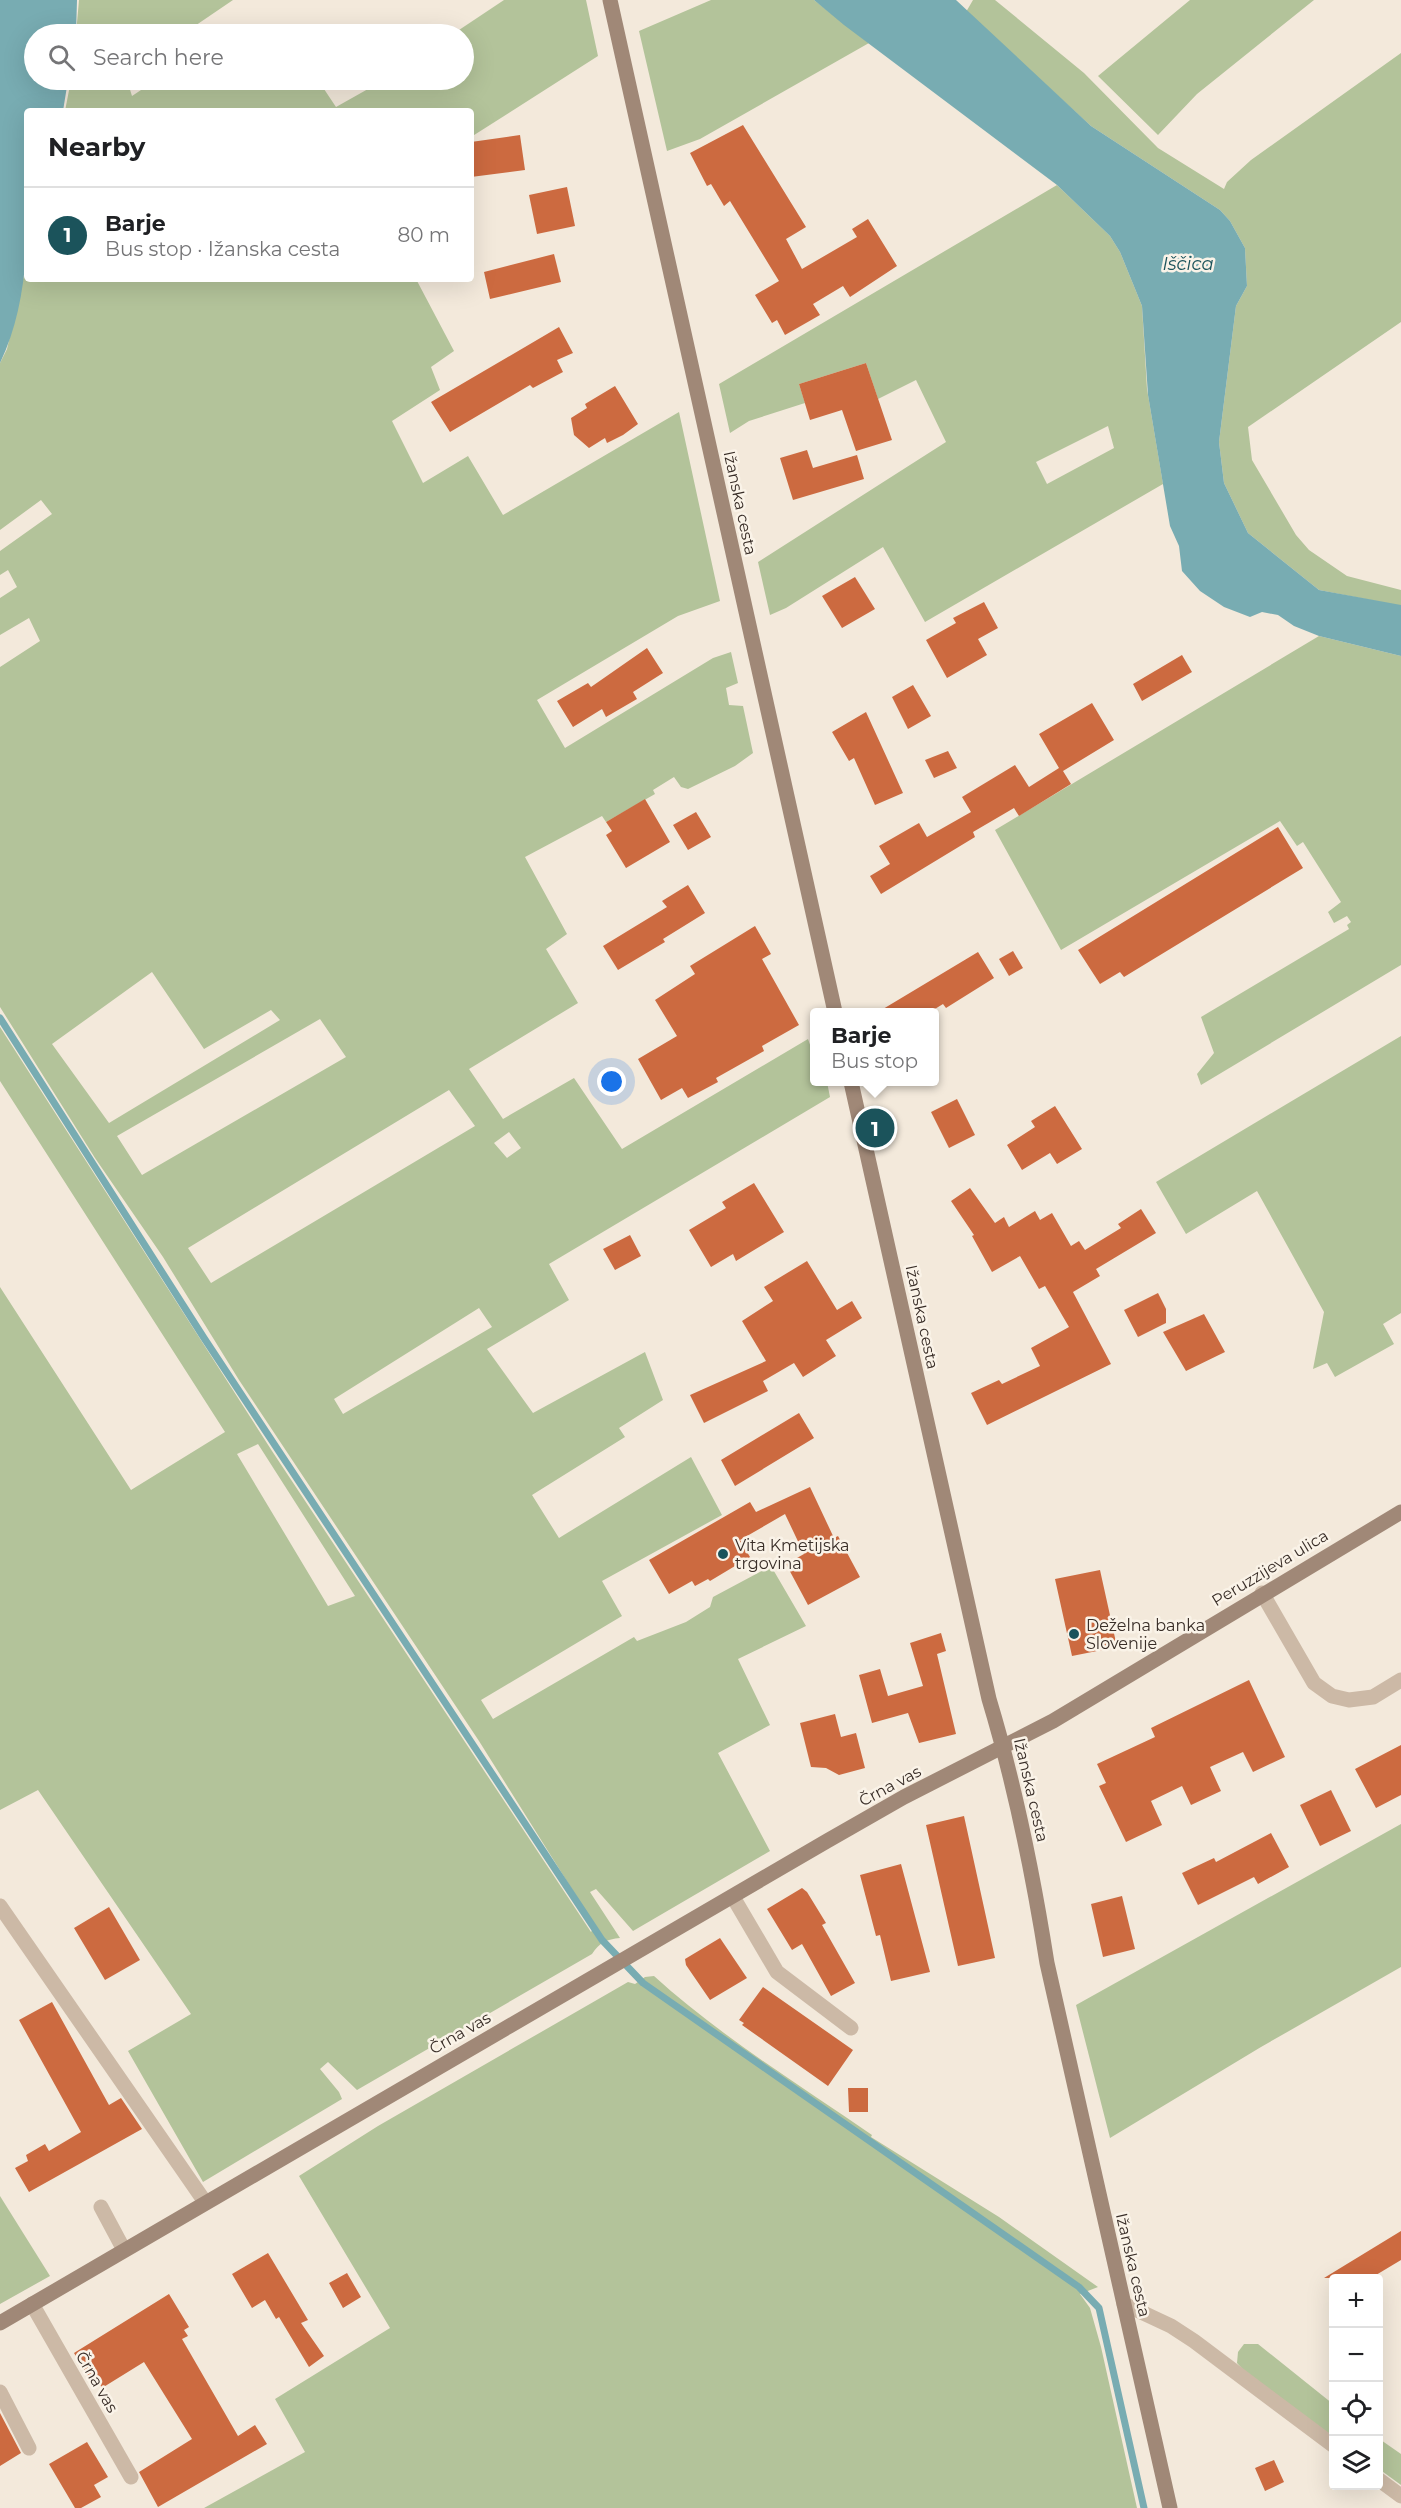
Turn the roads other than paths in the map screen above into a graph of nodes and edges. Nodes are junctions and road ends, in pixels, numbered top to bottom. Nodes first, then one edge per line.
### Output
1 (610, 0) edge
2 (835, 1008) edge
3 (852, 1086) edge
4 (1401, 1512) edge
5 (1262, 1593) junction
6 (1401, 1680) edge
7 (1004, 1748) junction
8 (733, 1897) junction
9 (0, 1906) edge
10 (851, 2028) dead end
11 (205, 2202) junction
12 (101, 2207) dead end
13 (124, 2250) junction
14 (32, 2304) junction
15 (1124, 2304) junction
16 (0, 2323) edge
17 (0, 2392) edge
18 (1329, 2442) edge
19 (29, 2448) dead end
20 (131, 2477) dead end
21 (1383, 2483) edge
22 (1401, 2496) edge
23 (1170, 2508) edge

1 - 2 street, Ižanska cesta
3 - 7 street, Ižanska cesta
4 - 5 street, Peruzzijeva ulica
5 - 6 street
5 - 7 street, Peruzzijeva ulica
7 - 8 street, Črna vas
7 - 15 street, Ižanska cesta
8 - 10 street
8 - 11 street, Črna vas
9 - 11 street
11 - 13 street, Črna vas
12 - 13 street
13 - 14 street, Črna vas
14 - 16 street, Črna vas
14 - 20 street, Črna vas
15 - 18 street
15 - 23 street, Ižanska cesta
17 - 19 street
21 - 22 street

